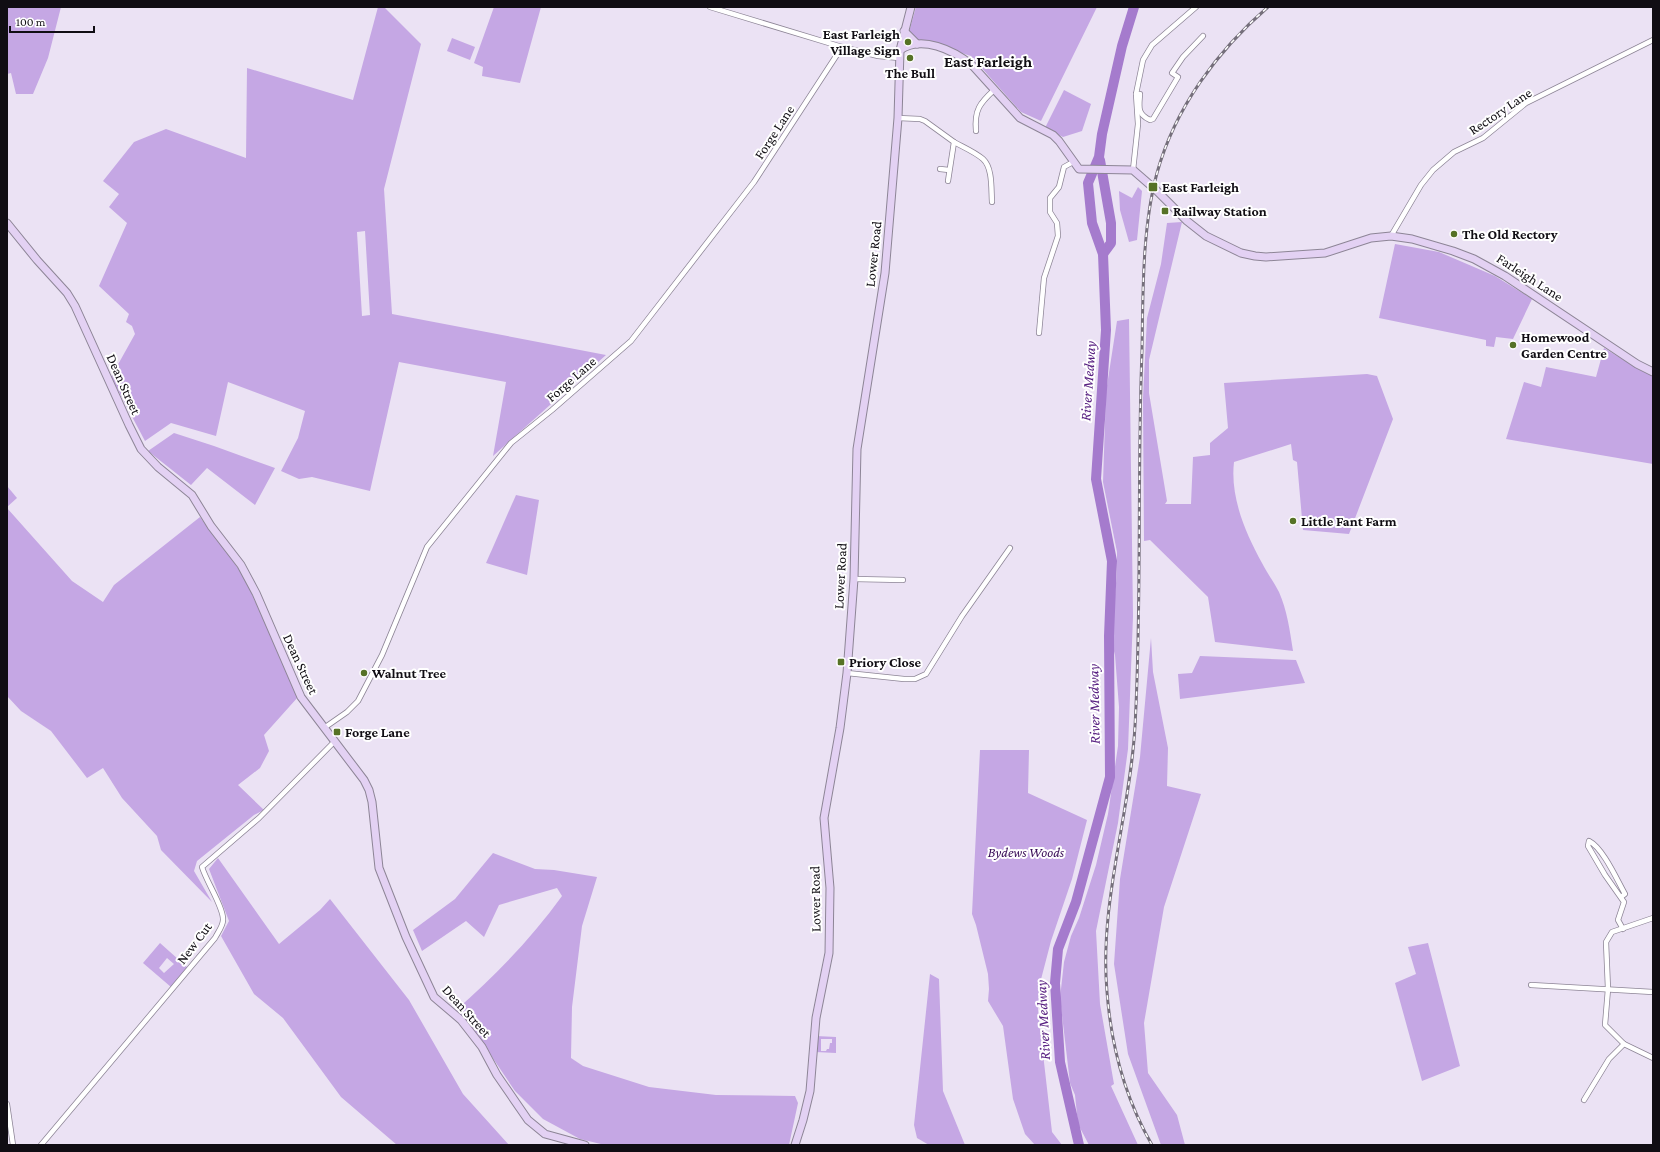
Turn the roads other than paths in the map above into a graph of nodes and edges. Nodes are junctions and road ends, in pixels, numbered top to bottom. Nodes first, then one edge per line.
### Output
1 (710, 7) edge
2 (911, 7) edge
3 (1196, 7) edge
4 (904, 31) junction
5 (1203, 36) dead end
6 (1653, 40) edge
7 (917, 44) junction
8 (842, 47) junction
9 (900, 54) junction
10 (994, 90) junction
11 (1136, 94) junction
12 (898, 118) junction
13 (970, 122) dead end
14 (975, 123) junction
15 (976, 131) dead end
16 (954, 142) junction
17 (1075, 164) junction
18 (940, 169) dead end
19 (949, 170) junction
20 (1133, 170) junction
21 (948, 181) dead end
22 (992, 202) dead end
23 (7, 223) edge
24 (1391, 236) junction
25 (1039, 333) dead end
26 (1653, 372) edge
27 (1010, 548) dead end
28 (854, 579) junction
29 (903, 580) dead end
30 (847, 673) junction
31 (324, 728) junction
32 (335, 741) junction
33 (1613, 873) junction
34 (1605, 875) junction
35 (1621, 897) junction
36 (1653, 918) edge
37 (1623, 929) junction
38 (1531, 984) dead end
39 (1608, 989) junction
40 (1653, 992) edge
41 (1624, 1044) junction
42 (1653, 1058) edge
43 (1584, 1100) dead end
44 (7, 1104) edge
45 (13, 1145) edge
46 (41, 1145) edge
47 (584, 1145) edge
48 (795, 1145) edge

1 - 8 street
2 - 4 street, Lower Road
3 - 11 street
4 - 7 street
4 - 9 street, Lower Road
5 - 11 street
6 - 24 street, Rectory Lane
7 - 9 street
7 - 10 street
8 - 9 street
8 - 31 street, Forge Lane
9 - 12 street, Lower Road
10 - 14 street
10 - 17 street
11 - 20 street
12 - 16 street
12 - 28 street, Lower Road
13 - 14 street
14 - 15 street
16 - 19 street
16 - 22 street
17 - 20 street
17 - 25 street
18 - 19 street
19 - 21 street
20 - 24 street, Farleigh Lane
23 - 31 street, Dean Street
24 - 26 street, Farleigh Lane
27 - 30 street
28 - 29 street
28 - 30 street, Lower Road
30 - 48 street, Lower Road
31 - 32 street, Dean Street
32 - 46 street, New Cut
32 - 47 street, Dean Street
33 - 34 street
33 - 34 street
33 - 35 street
34 - 35 street
35 - 37 street
36 - 37 street
37 - 39 street
38 - 39 street
39 - 40 street
39 - 41 street
41 - 42 street
41 - 43 street
44 - 45 street

